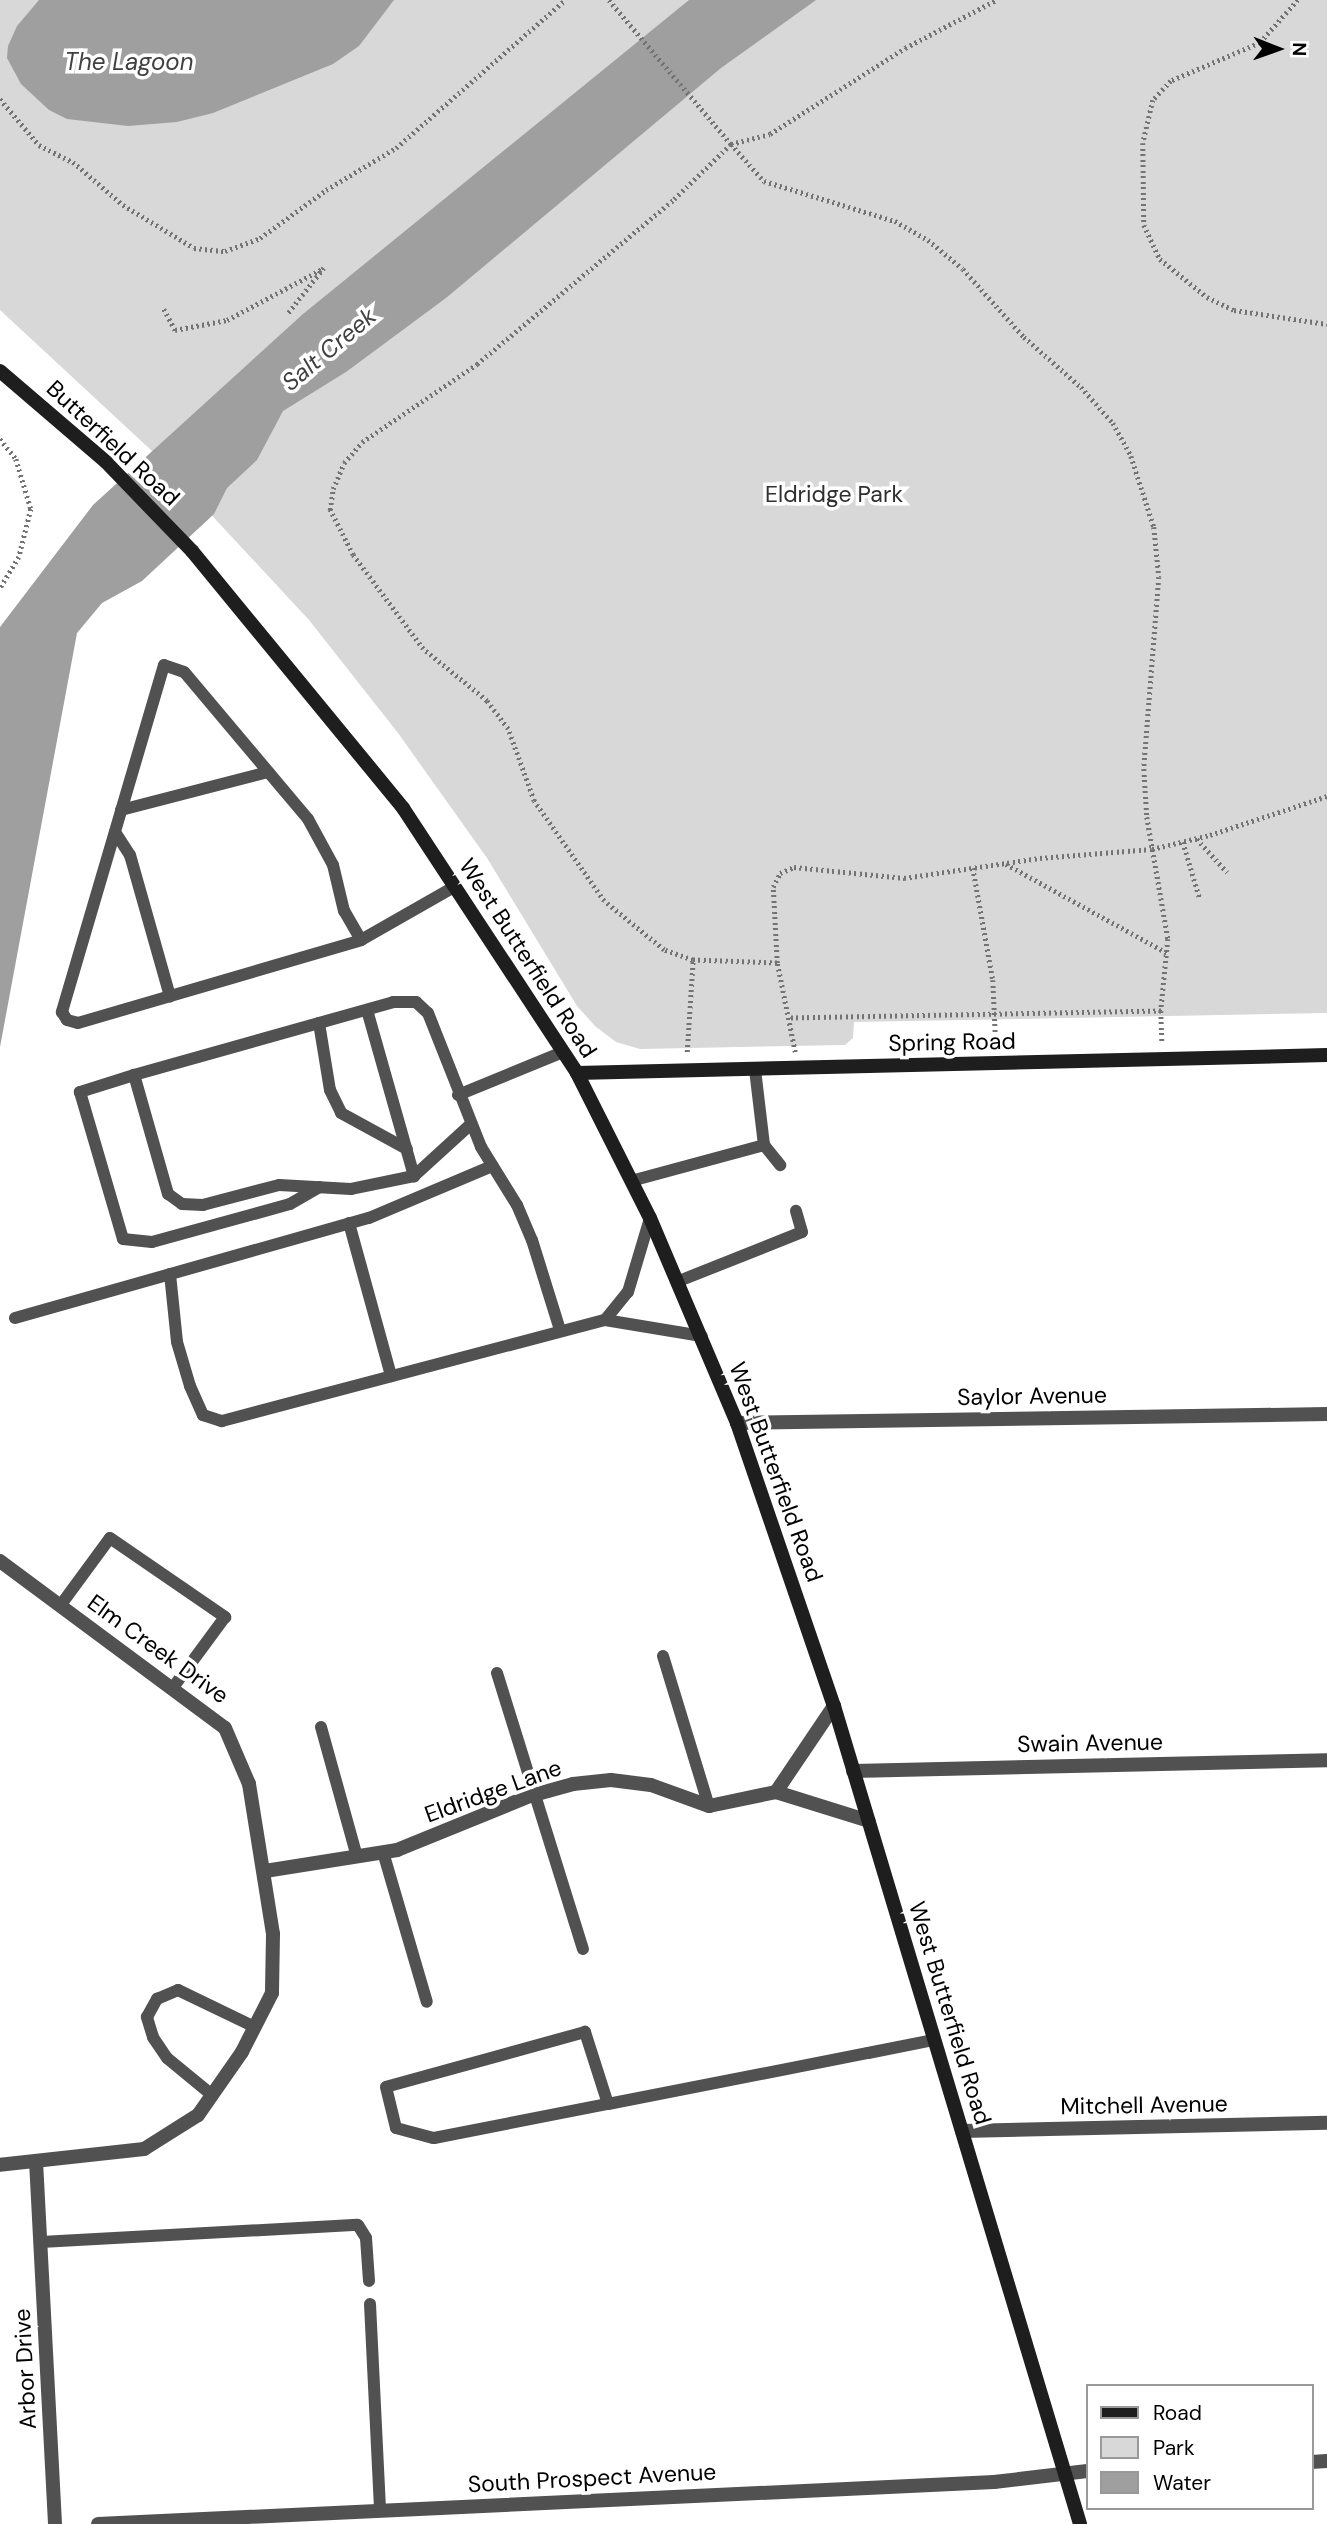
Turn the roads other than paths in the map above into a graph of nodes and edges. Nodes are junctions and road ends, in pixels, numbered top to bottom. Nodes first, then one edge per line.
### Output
1 (0, 371) edge
2 (192, 551) joint
3 (268, 772) junction
4 (121, 810) junction
5 (115, 832) junction
6 (454, 887) junction
7 (361, 940) junction
8 (170, 996) junction
9 (368, 1010) junction
10 (319, 1023) junction
11 (563, 1052) junction
12 (1327, 1055) edge
13 (755, 1069) junction
14 (578, 1073) junction
15 (134, 1075) junction
16 (458, 1095) junction
17 (471, 1124) junction
18 (764, 1146) junction
19 (407, 1149) junction
20 (780, 1165) dead end
21 (492, 1166) junction
22 (414, 1176) junction
23 (631, 1181) junction
24 (319, 1187) junction
25 (796, 1211) dead end
26 (650, 1218) junction
27 (349, 1223) junction
28 (170, 1274) junction
29 (679, 1281) junction
30 (15, 1318) dead end
31 (605, 1320) junction
32 (560, 1330) junction
33 (702, 1336) junction
34 (391, 1376) junction
35 (1327, 1413) edge
36 (737, 1423) junction
37 (0, 1561) edge
38 (60, 1606) junction
39 (663, 1656) dead end
40 (497, 1673) dead end
41 (172, 1689) junction
42 (834, 1706) junction
43 (321, 1727) dead end
44 (1327, 1760) edge
45 (853, 1771) junction
46 (776, 1792) junction
47 (537, 1794) junction
48 (709, 1806) junction
49 (869, 1821) junction
50 (383, 1852) junction
51 (357, 1857) junction
52 (265, 1871) junction
53 (583, 1950) dead end
54 (427, 2002) dead end
55 (255, 2027) junction
56 (933, 2040) junction
57 (212, 2095) junction
58 (608, 2104) junction
59 (1327, 2123) edge
60 (962, 2132) junction
61 (36, 2161) junction
62 (0, 2165) edge
63 (41, 2242) junction
64 (369, 2281) dead end
65 (370, 2304) dead end
66 (1086, 2471) edge
67 (1064, 2472) junction
68 (380, 2511) junction
69 (55, 2524) edge
70 (98, 2524) edge
71 (1080, 2524) edge

1 - 2 main road, Butterfield Road
2 - 6 main road, West Butterfield Road
3 - 4 lane
3 - 4 lane
3 - 7 lane
4 - 5 lane
5 - 8 lane
5 - 8 lane
6 - 7 lane
6 - 11 main road, West Butterfield Road
7 - 8 lane
9 - 10 lane
9 - 16 lane
9 - 19 lane
10 - 15 lane
10 - 19 lane
11 - 14 main road, West Butterfield Road
11 - 16 lane
12 - 13 main road, Spring Road
13 - 14 main road, Spring Road
13 - 18 lane
14 - 23 main road, West Butterfield Road
15 - 24 lane
15 - 24 lane
16 - 17 lane
17 - 21 lane
17 - 22 lane
18 - 20 lane
18 - 23 lane
19 - 22 lane
21 - 27 lane
21 - 32 lane
22 - 24 lane
23 - 26 main road, West Butterfield Road
25 - 29 lane
26 - 29 main road, West Butterfield Road
26 - 31 lane
27 - 28 lane
27 - 34 lane
28 - 30 lane
28 - 34 lane
29 - 33 main road, West Butterfield Road
31 - 32 lane
31 - 33 lane
32 - 34 lane
33 - 36 main road, West Butterfield Road
35 - 36 street, Saylor Avenue
36 - 42 main road, West Butterfield Road
37 - 38 street, Elm Creek Drive
38 - 41 street, Elm Creek Drive
38 - 41 lane
39 - 48 lane
40 - 47 lane
41 - 52 street, Elm Creek Drive
42 - 45 main road, West Butterfield Road
42 - 46 street
43 - 51 lane
44 - 45 street, Swain Avenue
45 - 49 main road, West Butterfield Road
46 - 48 street
46 - 49 street
47 - 48 street, Eldridge Lane
47 - 50 street, Eldridge Lane
47 - 53 lane
49 - 56 main road, West Butterfield Road
50 - 51 street, Eldridge Lane
50 - 54 lane
51 - 52 street, Eldridge Lane
52 - 55 street, Elm Creek Drive
55 - 57 street, Elm Creek Drive
55 - 57 lane
56 - 58 lane
56 - 60 main road, West Butterfield Road
57 - 61 street, Elm Creek Drive
58 - 58 lane
59 - 60 street, Mitchell Avenue
60 - 67 main road, West Butterfield Road
61 - 62 street, Elm Creek Drive
61 - 63 street, Arbor Drive
63 - 64 lane
63 - 69 street, Arbor Drive
65 - 68 lane
66 - 67 street, South Prospect Avenue
67 - 68 street, South Prospect Avenue
67 - 71 main road, West Butterfield Road
68 - 70 street, South Prospect Avenue

